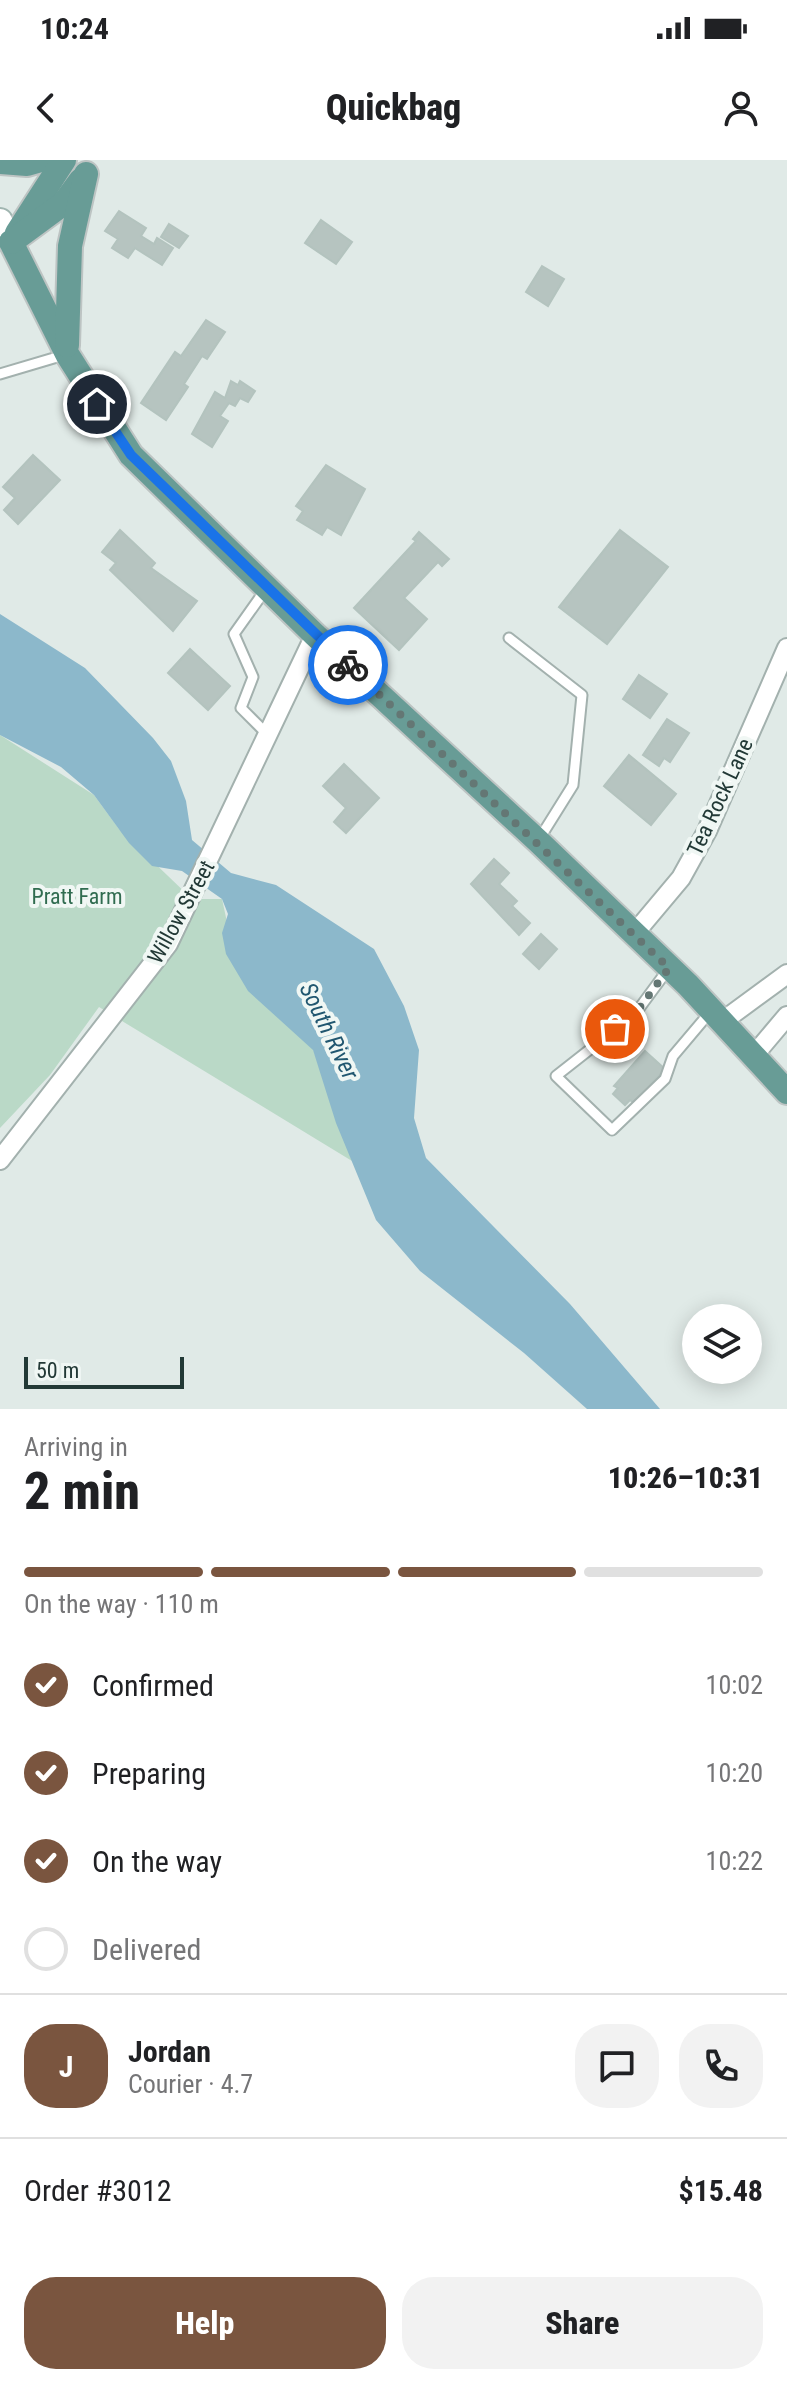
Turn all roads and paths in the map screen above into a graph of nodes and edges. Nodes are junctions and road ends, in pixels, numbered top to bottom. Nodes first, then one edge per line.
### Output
1 (41, 160) edge
2 (64, 160) edge
3 (0, 162) edge
4 (89, 167) edge
5 (4, 232) edge
6 (67, 354) junction
7 (0, 361) edge
8 (2, 373) edge
9 (268, 587) junction
10 (315, 635) junction
11 (509, 638) dead end
12 (787, 648) edge
13 (268, 735) junction
14 (538, 841) junction
15 (634, 934) junction
16 (669, 968) junction
17 (787, 974) edge
18 (717, 1015) junction
19 (787, 1016) edge
20 (755, 1054) junction
21 (787, 1092) edge
22 (0, 1160) edge

1 - 3 main road
2 - 5 main road
4 - 5 main road
4 - 6 main road
5 - 6 main road
6 - 8 lane
6 - 9 main road
7 - 8 lane
9 - 10 main road
9 - 13 lane
10 - 13 street, Willow Street
10 - 14 main road
11 - 14 lane
12 - 15 street, Tea Rock Lane
13 - 22 street, Willow Street
14 - 15 main road
15 - 16 main road
16 - 18 main road
16 - 18 lane
17 - 18 street
18 - 20 main road
19 - 20 street
20 - 21 main road

